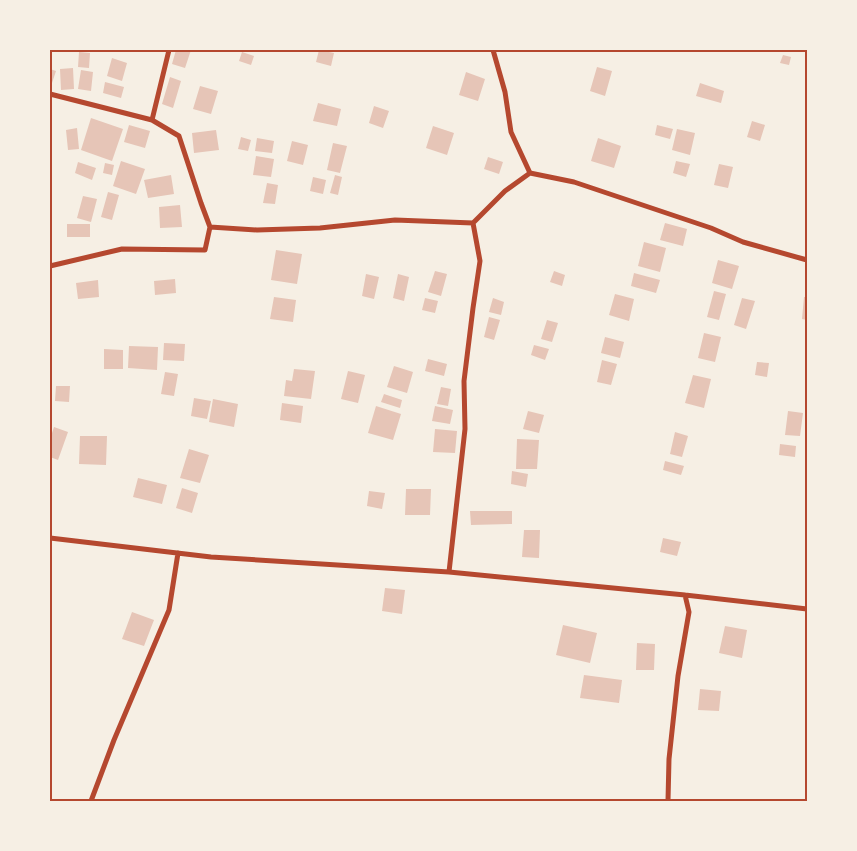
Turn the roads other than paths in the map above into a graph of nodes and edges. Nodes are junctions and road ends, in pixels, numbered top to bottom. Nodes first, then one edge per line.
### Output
1 (169, 50) edge
2 (493, 50) edge
3 (50, 94) edge
4 (152, 120) junction
5 (530, 173) junction
6 (472, 223) junction
7 (210, 226) junction
8 (807, 260) edge
9 (50, 266) edge
10 (50, 538) edge
11 (178, 553) junction
12 (449, 572) junction
13 (685, 595) junction
14 (807, 609) edge
15 (91, 801) edge
16 (668, 801) edge

1 - 4 street
2 - 5 street
3 - 4 street
4 - 7 street
5 - 6 street
5 - 8 street
6 - 7 street
6 - 12 street
7 - 9 street
10 - 11 street
11 - 12 street
11 - 15 street
12 - 13 street
13 - 14 street
13 - 16 street

